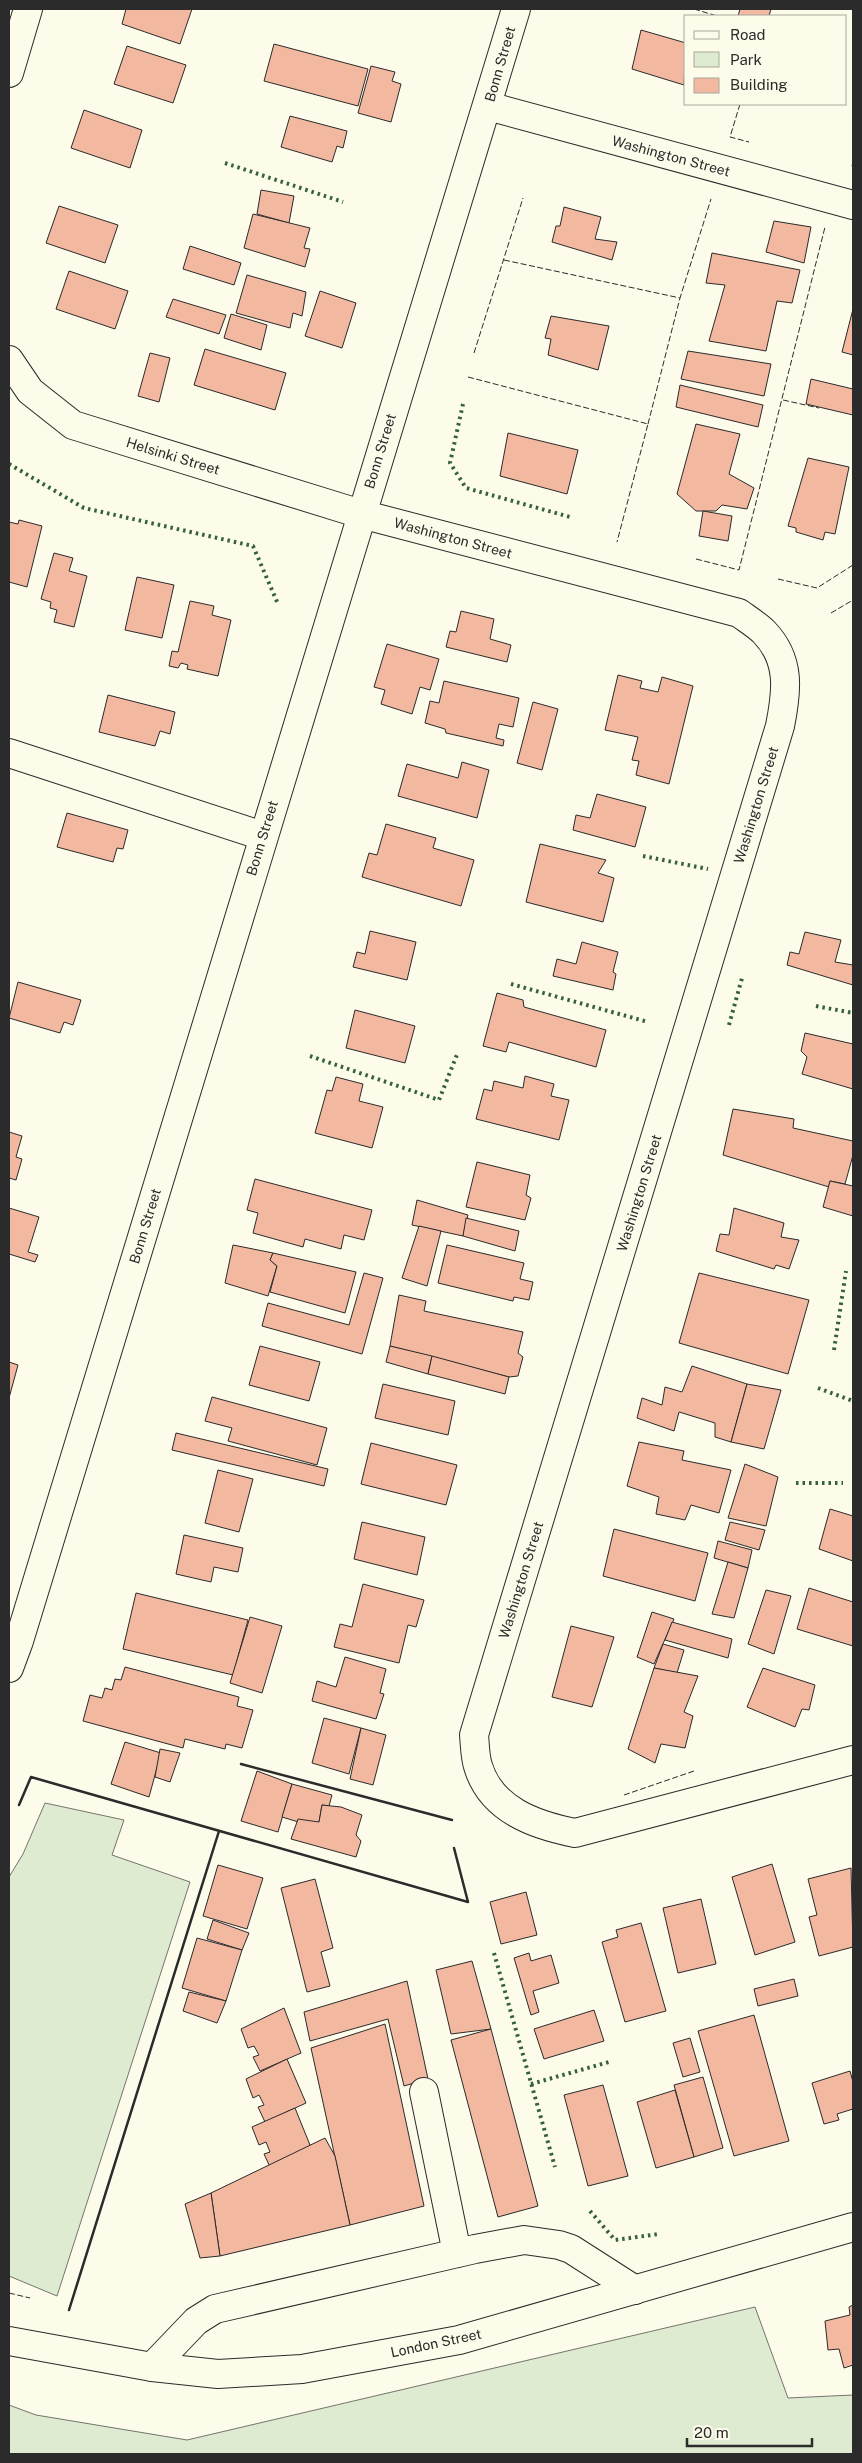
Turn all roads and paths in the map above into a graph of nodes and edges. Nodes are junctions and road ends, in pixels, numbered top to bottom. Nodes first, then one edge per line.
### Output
1 (28, 9) edge
2 (516, 9) edge
3 (9, 73) edge
4 (488, 106) junction
5 (853, 205) edge
6 (9, 360) edge
7 (361, 514) junction
8 (9, 753) edge
9 (263, 836) junction
10 (14, 1639) edge
11 (9, 1668) edge
12 (853, 1760) edge
13 (424, 2092) dead end
14 (853, 2228) edge
15 (457, 2253) junction
16 (635, 2290) junction
17 (9, 2341) edge
18 (152, 2367) junction

1 - 3 street
2 - 4 street, Bonn Street
4 - 5 street, Washington Street
4 - 7 street, Bonn Street
6 - 7 street, Helsinki Street
7 - 9 street, Bonn Street
7 - 12 street, Washington Street
8 - 9 street
9 - 10 street, Bonn Street
10 - 11 street, Bonn Street
13 - 15 street
14 - 16 street, London Street
15 - 16 street
15 - 18 street
16 - 18 street, London Street
17 - 18 street, London Street

